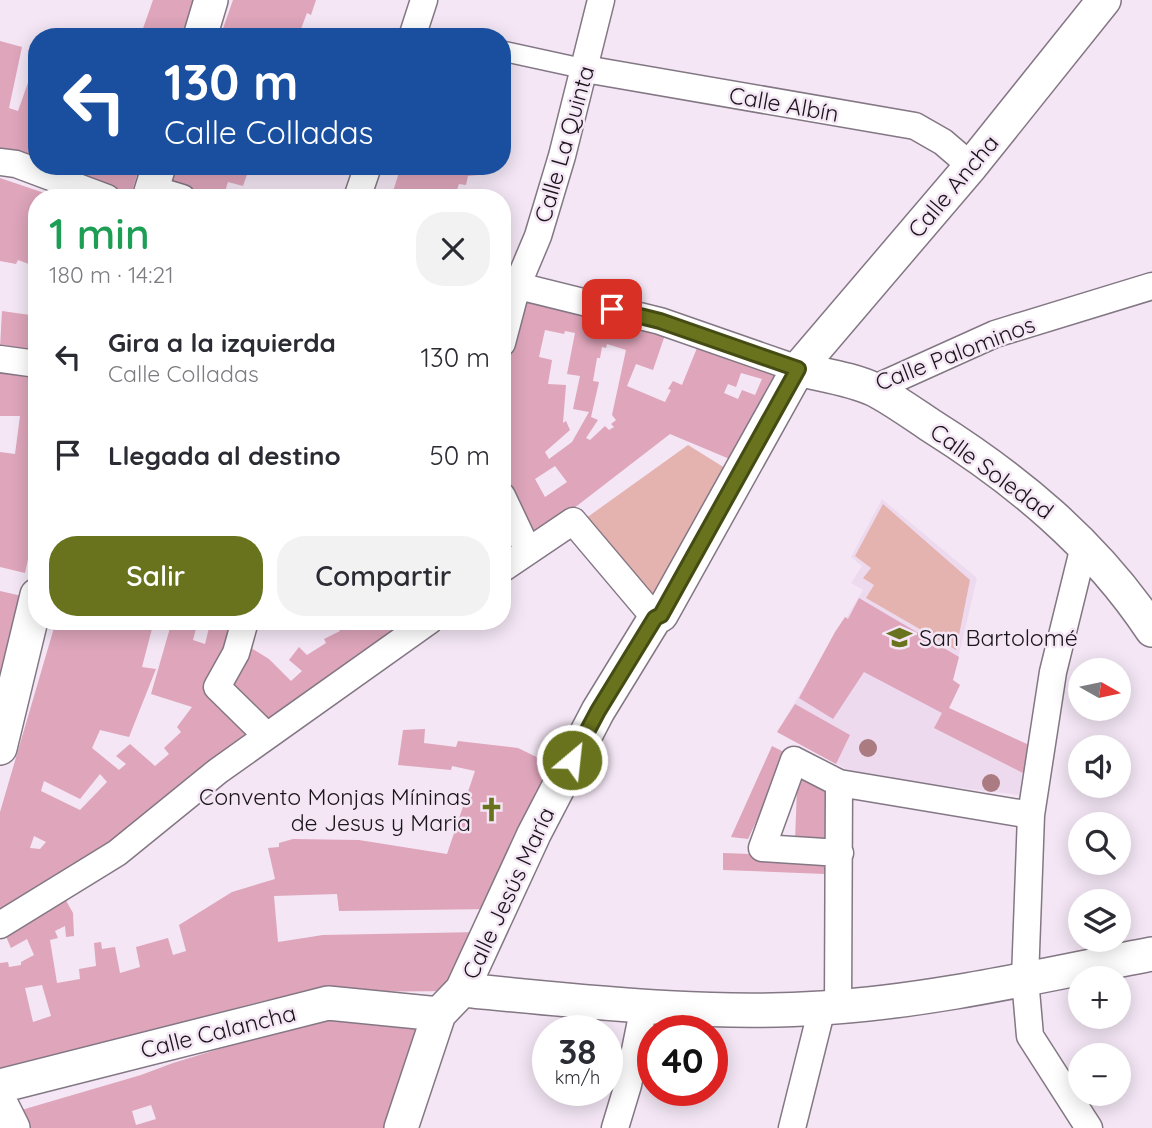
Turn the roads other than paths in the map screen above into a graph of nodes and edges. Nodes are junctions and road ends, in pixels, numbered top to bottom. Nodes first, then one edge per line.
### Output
1 (211, 0) edge
2 (425, 0) edge
3 (601, 0) edge
4 (1104, 0) edge
5 (203, 28) edge
6 (420, 28) edge
7 (511, 53) edge
8 (586, 69) junction
9 (0, 162) edge
10 (971, 166) junction
11 (28, 168) edge
12 (45, 175) edge
13 (83, 189) edge
14 (511, 281) edge
15 (511, 284) edge
16 (1152, 286) edge
17 (0, 359) edge
18 (28, 363) edge
19 (798, 369) junction
20 (873, 389) junction
21 (511, 515) edge
22 (1084, 546) junction
23 (528, 551) junction
24 (511, 563) edge
25 (1148, 612) edge
26 (655, 618) junction
27 (28, 630) edge
28 (242, 630) edge
29 (416, 630) edge
30 (267, 736) junction
31 (0, 747) edge
32 (839, 783) junction
33 (1031, 815) junction
34 (841, 853) junction
35 (0, 925) edge
36 (1152, 954) edge
37 (1025, 979) junction
38 (451, 1002) junction
39 (644, 1006) junction
40 (830, 1008) junction
41 (0, 1086) edge
42 (0, 1102) edge
43 (13, 1128) edge
44 (401, 1128) edge
45 (615, 1128) edge
46 (792, 1128) edge
47 (1089, 1128) edge

1 - 5 street
2 - 6 street
3 - 8 street, Calle La Quinta
4 - 10 street, Calle Ancha
7 - 8 street
8 - 10 street, Calle Albín
8 - 14 street, Calle La Quinta
9 - 11 street
10 - 19 street, Calle Ancha
12 - 13 street
15 - 19 street
16 - 20 street, Calle Palominos
17 - 18 street
19 - 20 street, Calle Palominos
19 - 26 street, Calle Jesús María
20 - 22 street, Calle Soledad
21 - 23 street
22 - 25 street, Calle Soledad
22 - 33 street
23 - 24 street
23 - 26 street
26 - 38 street, Calle Jesús María
27 - 31 street
28 - 30 street
29 - 30 street
30 - 35 street
32 - 33 street
32 - 34 street
32 - 34 street
33 - 37 street
34 - 40 street
36 - 37 street, Calle Calancha
37 - 40 street, Calle Calancha
37 - 47 street
38 - 39 street, Calle Calancha
38 - 41 street, Calle Calancha
38 - 44 street, Calle Jesús María
39 - 40 street, Calle Calancha
39 - 45 street
40 - 46 street
42 - 43 street

